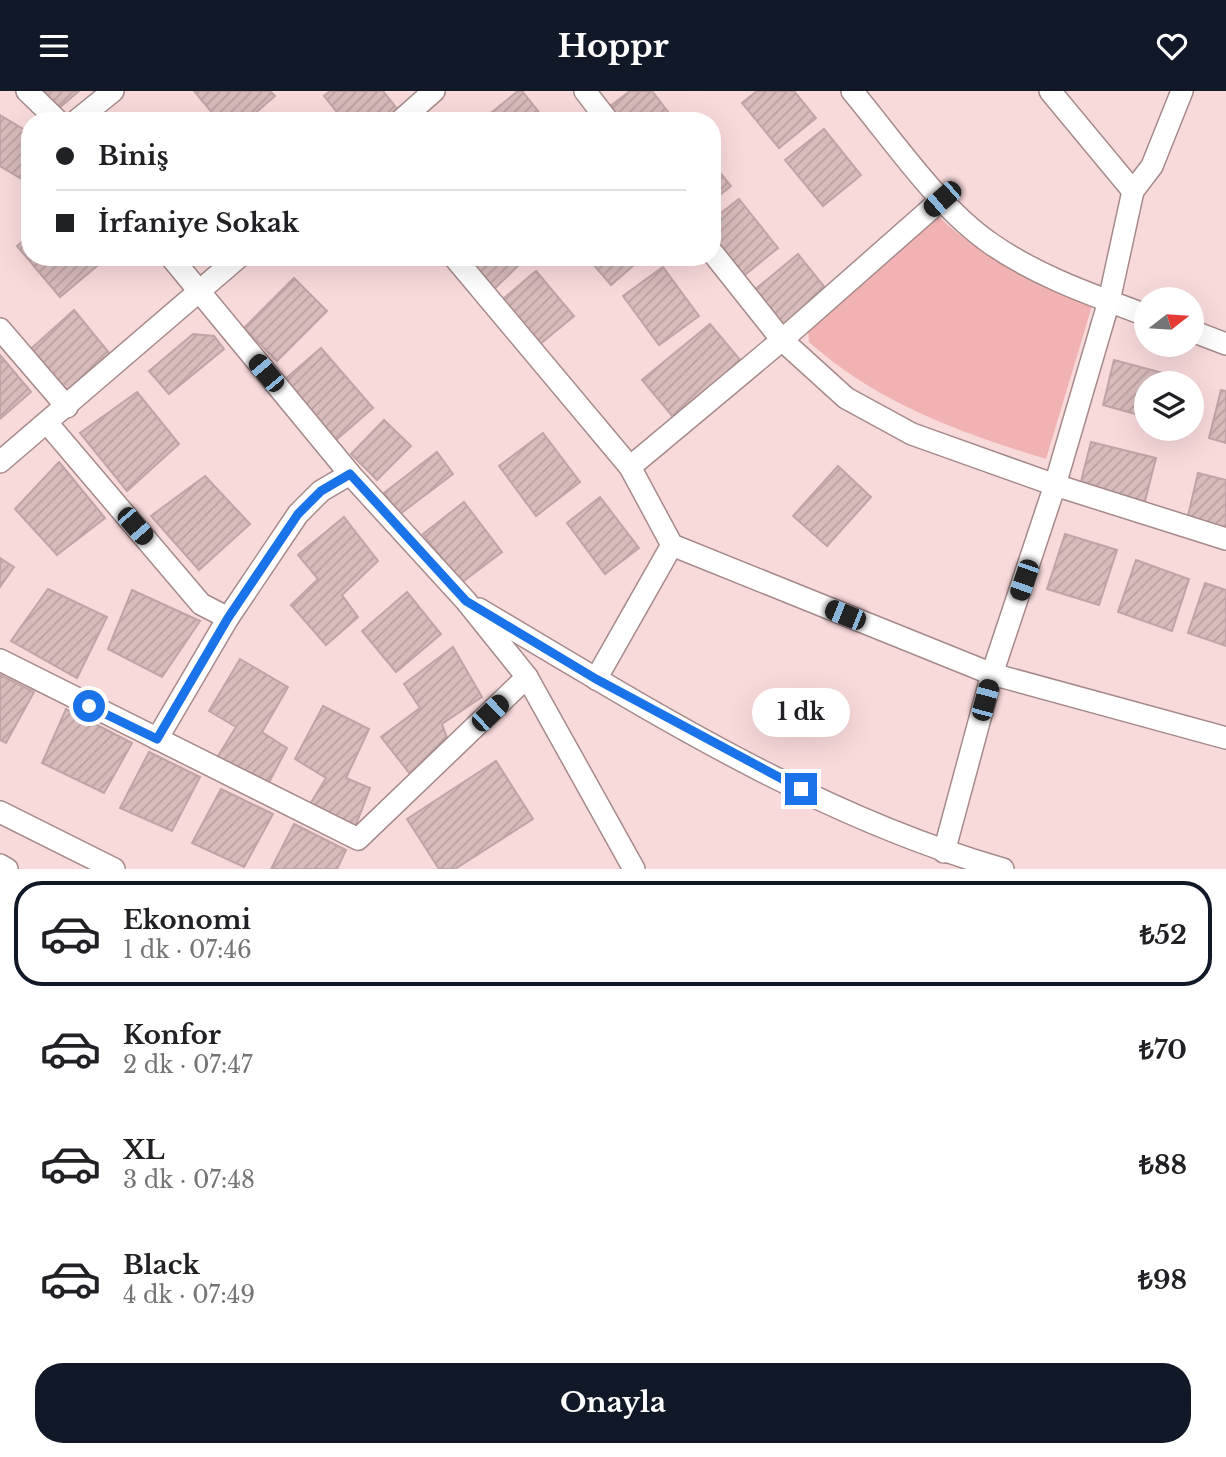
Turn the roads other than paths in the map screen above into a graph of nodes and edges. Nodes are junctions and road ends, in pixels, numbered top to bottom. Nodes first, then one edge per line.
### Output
1 (27, 91) edge
2 (113, 91) edge
3 (434, 91) edge
4 (585, 91) edge
5 (852, 91) edge
6 (1050, 91) edge
7 (1182, 91) edge
8 (49, 112) edge
9 (87, 112) edge
10 (410, 112) edge
11 (601, 112) edge
12 (1133, 191) junction
13 (942, 199) junction
14 (721, 263) edge
15 (178, 266) edge
16 (228, 266) edge
17 (462, 266) edge
18 (198, 291) junction
19 (1109, 301) junction
20 (1134, 310) edge
21 (0, 329) edge
22 (1204, 336) edge
23 (782, 339) junction
24 (1226, 344) edge
25 (67, 407) junction
26 (48, 424) junction
27 (0, 462) edge
28 (629, 467) junction
29 (350, 474) junction
30 (1055, 485) junction
31 (1226, 539) edge
32 (673, 545) junction
33 (466, 601) junction
34 (228, 618) junction
35 (0, 660) edge
36 (992, 674) junction
37 (527, 677) junction
38 (596, 679) junction
39 (1226, 738) edge
40 (157, 739) junction
41 (0, 812) edge
42 (944, 852) junction
43 (0, 865) edge
44 (7, 869) edge
45 (114, 869) edge
46 (634, 869) edge
47 (1003, 869) edge

1 - 8 street
2 - 9 street
3 - 10 street
4 - 11 street
5 - 13 street
6 - 12 street
7 - 12 street
12 - 19 street
13 - 19 street
13 - 23 street
14 - 23 street
15 - 18 street
16 - 18 street
17 - 28 street
18 - 25 street
18 - 29 street
19 - 20 street
19 - 30 street
21 - 25 street
22 - 24 street
23 - 28 street
23 - 30 street
25 - 26 street
26 - 27 street
26 - 34 street
28 - 32 street
29 - 33 street
29 - 34 street
30 - 31 street
30 - 36 street
32 - 36 street
32 - 38 street
33 - 37 street
33 - 38 street
34 - 40 street
35 - 40 street
36 - 39 street
36 - 42 street
37 - 40 street
37 - 46 street
38 - 42 street
41 - 45 street
42 - 47 street
43 - 44 street

